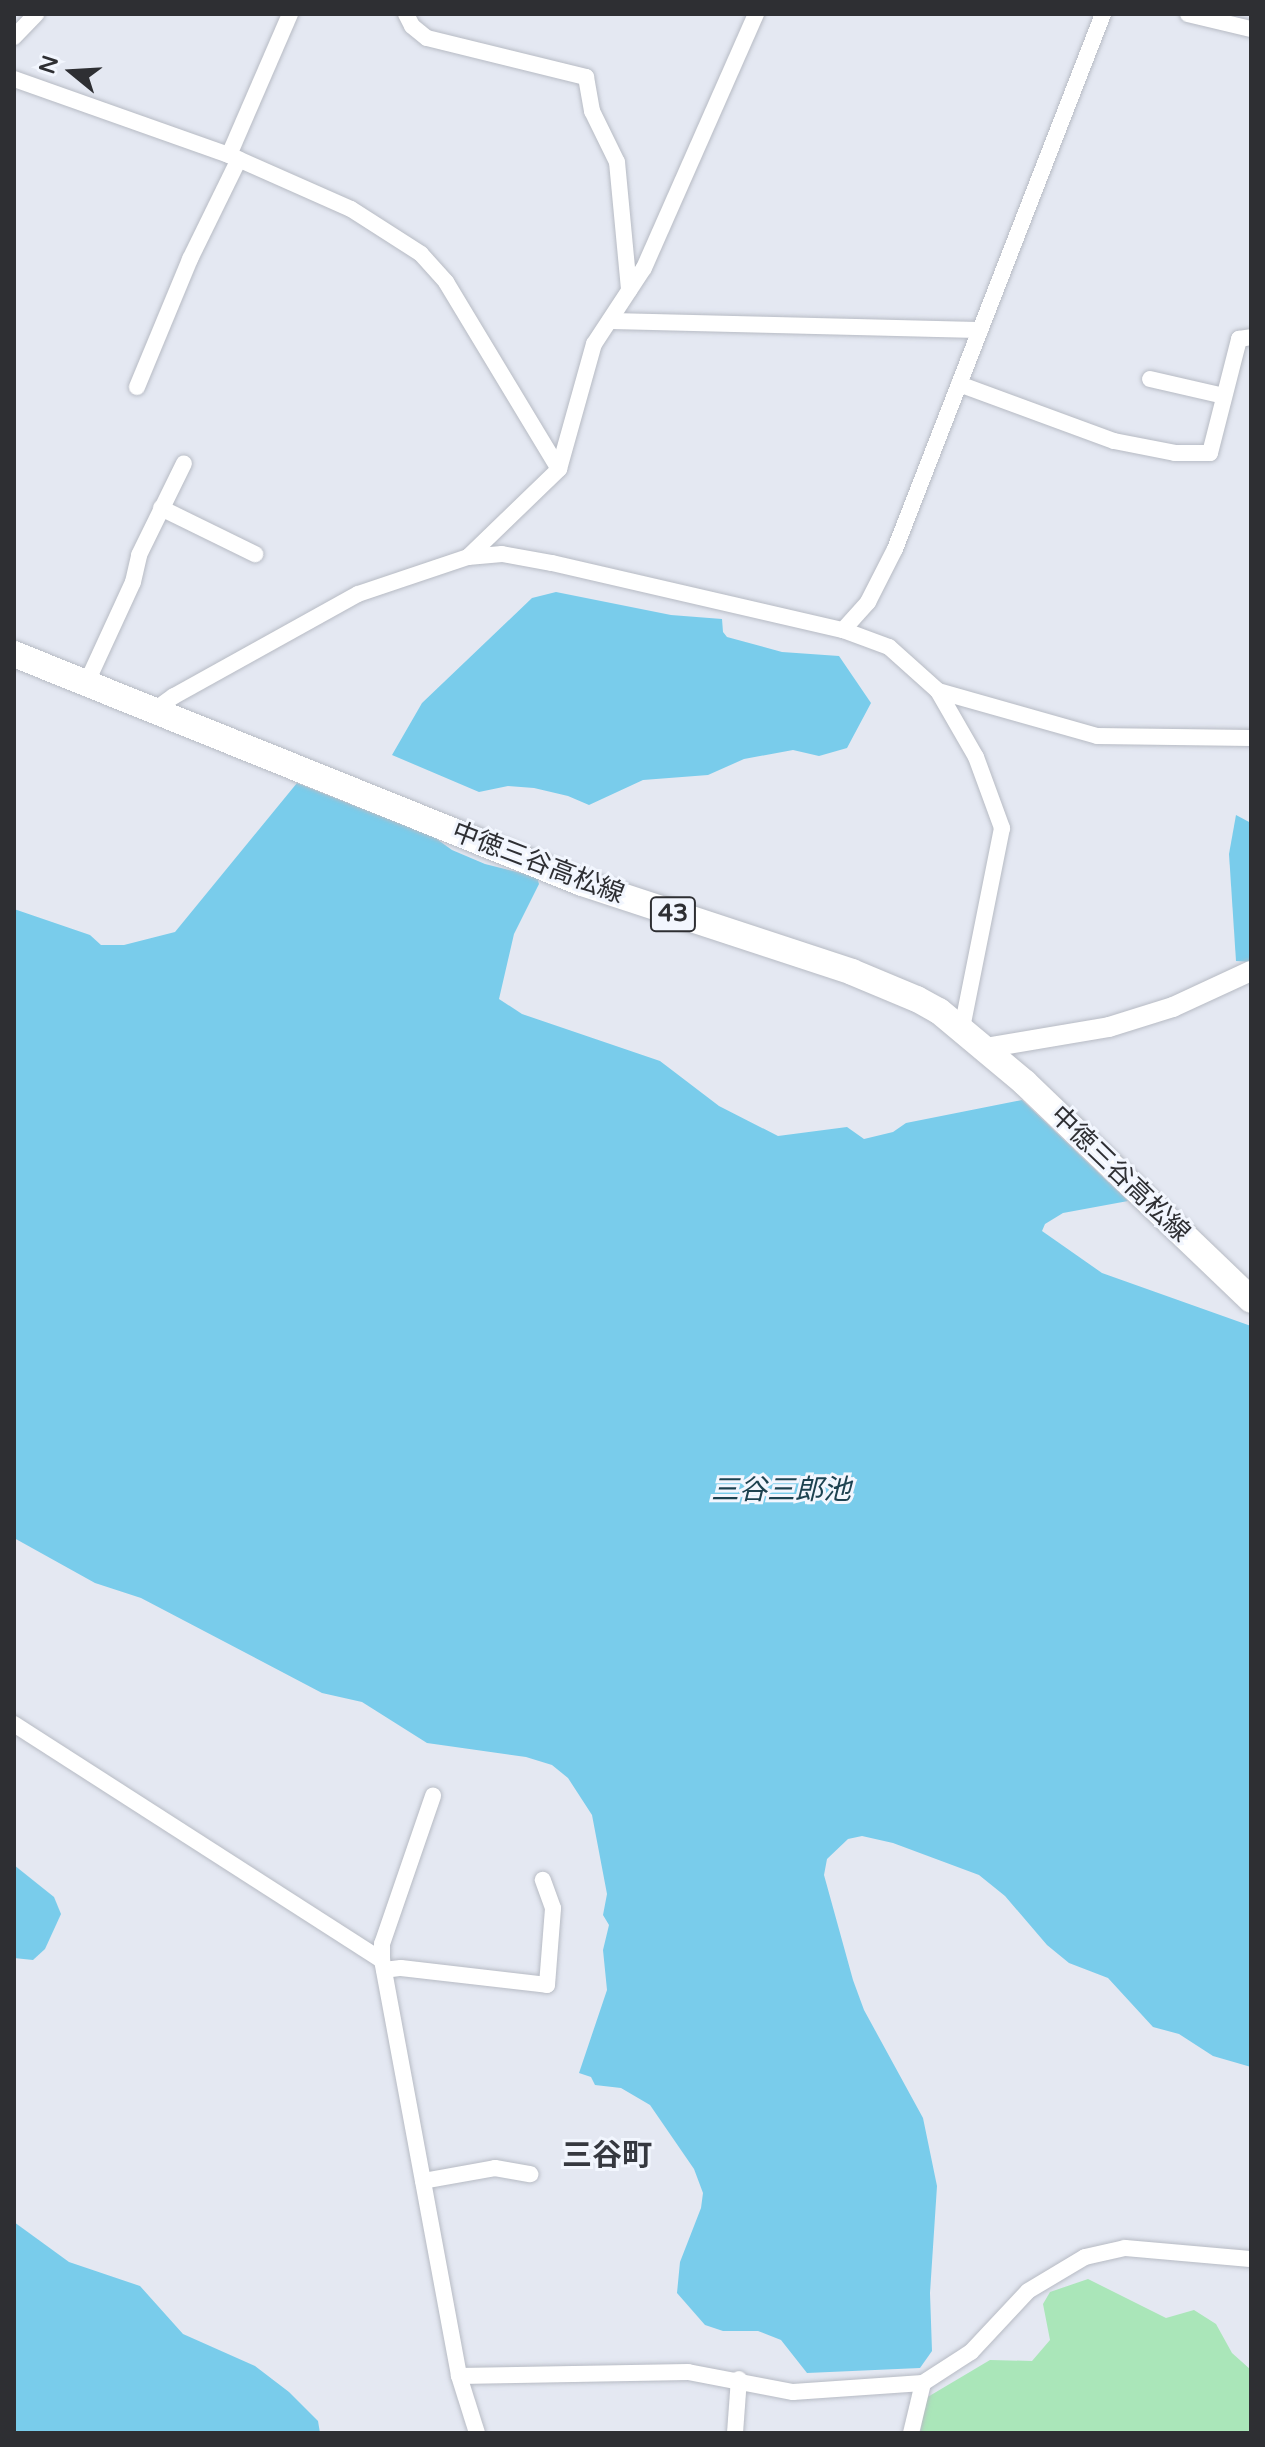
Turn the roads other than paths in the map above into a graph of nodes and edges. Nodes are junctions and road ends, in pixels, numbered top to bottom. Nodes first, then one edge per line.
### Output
1 (36, 14) edge
2 (290, 14) edge
3 (406, 14) edge
4 (756, 14) edge
5 (1103, 14) edge
6 (1188, 14) edge
7 (1251, 29) edge
8 (14, 37) edge
9 (14, 79) edge
10 (234, 157) junction
11 (629, 290) junction
12 (610, 321) junction
13 (980, 330) junction
14 (1251, 337) edge
15 (1150, 379) dead end
16 (959, 384) junction
17 (137, 387) dead end
18 (1224, 396) junction
19 (184, 463) dead end
20 (559, 469) junction
21 (161, 508) junction
22 (255, 554) dead end
23 (468, 557) junction
24 (843, 630) junction
25 (14, 654) edge
26 (87, 682) junction
27 (938, 691) junction
28 (156, 709) junction
29 (1251, 738) edge
30 (1251, 971) edge
31 (962, 1029) junction
32 (985, 1048) junction
33 (1251, 1300) edge
34 (14, 1724) edge
35 (433, 1796) dead end
36 (543, 1880) dead end
37 (383, 1965) junction
38 (530, 2174) dead end
39 (423, 2181) junction
40 (1251, 2259) edge
41 (459, 2376) junction
42 (739, 2379) junction
43 (923, 2383) junction
44 (477, 2433) edge
45 (735, 2433) edge
46 (911, 2433) edge

1 - 8 street
2 - 10 street
3 - 11 street
4 - 11 street
5 - 13 street
6 - 7 street
9 - 10 street
10 - 17 street
10 - 20 street
11 - 12 street
12 - 13 street
12 - 20 street
13 - 16 street
14 - 18 street
15 - 18 street
16 - 18 street
16 - 24 street
19 - 21 street
20 - 23 street
21 - 22 street
21 - 26 street
23 - 24 street
23 - 28 street
24 - 27 street
25 - 26 main road, 中徳三谷高松線 / 43
26 - 28 main road, 中徳三谷高松線 / 43
27 - 29 street
27 - 31 street
28 - 31 main road, 中徳三谷高松線 / 43
30 - 32 street
31 - 32 main road, 中徳三谷高松線 / 43
32 - 33 main road, 中徳三谷高松線 / 43
34 - 37 street
35 - 37 street
36 - 37 street
37 - 39 street
38 - 39 street
39 - 41 street
40 - 43 street
41 - 42 street
41 - 44 street
42 - 43 street
42 - 45 street
43 - 46 street

